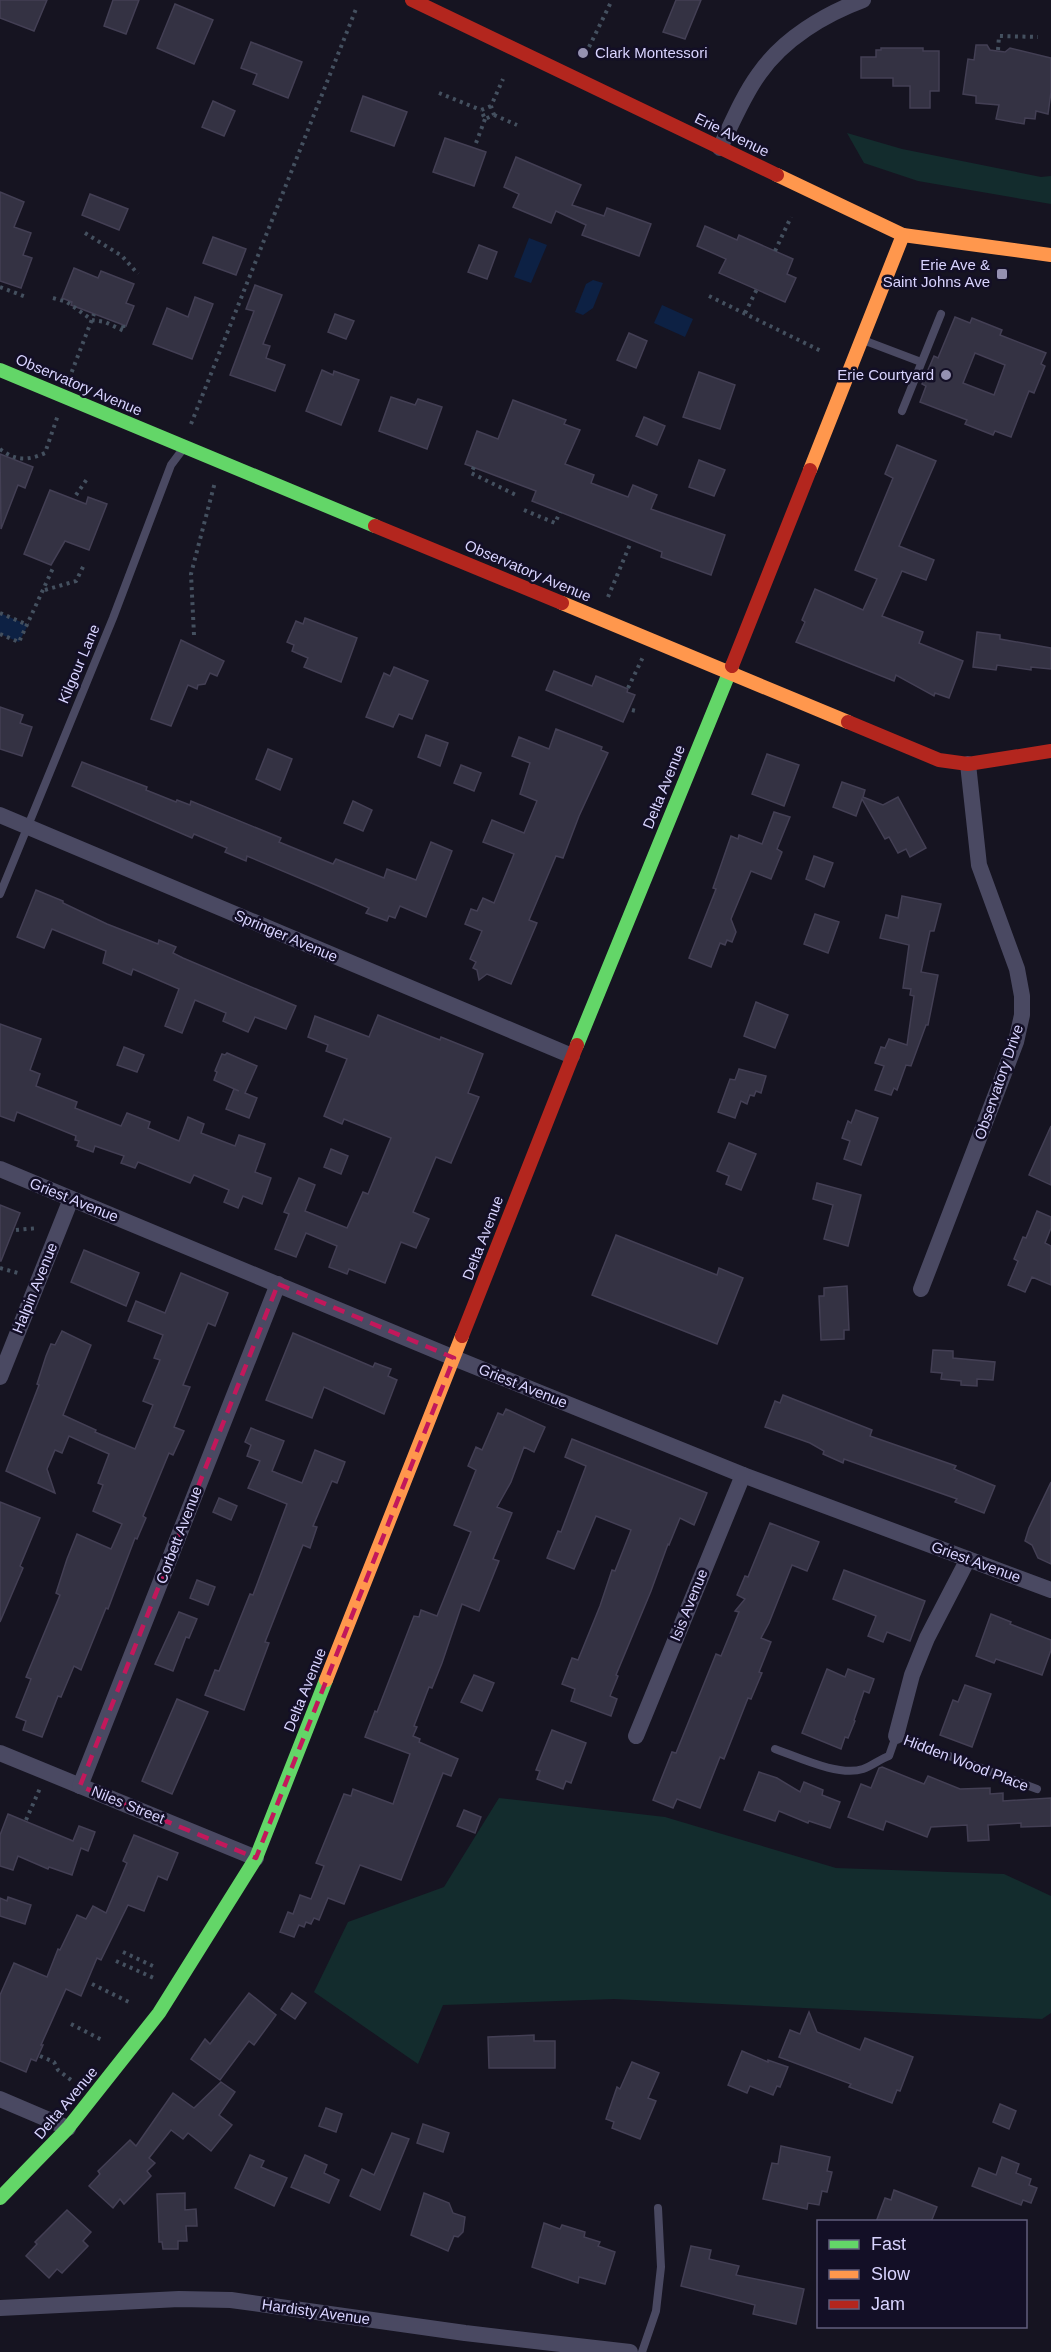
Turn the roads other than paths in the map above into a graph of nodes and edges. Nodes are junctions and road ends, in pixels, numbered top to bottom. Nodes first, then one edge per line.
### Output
1 (412, 0) edge
2 (864, 0) edge
3 (720, 148) junction
4 (903, 235) junction
5 (1051, 255) edge
6 (941, 314) dead end
7 (861, 340) junction
8 (921, 362) junction
9 (0, 370) edge
10 (902, 411) dead end
11 (186, 446) junction
12 (730, 672) junction
13 (1051, 751) edge
14 (968, 764) junction
15 (0, 815) edge
16 (27, 827) junction
17 (0, 894) edge
18 (573, 1056) junction
19 (0, 1170) edge
20 (71, 1199) junction
21 (278, 1284) junction
22 (921, 1289) dead end
23 (454, 1358) junction
24 (0, 1377) edge
25 (742, 1475) junction
26 (968, 1559) junction
27 (1051, 1590) edge
28 (636, 1736) dead end
29 (896, 1736) junction
30 (775, 1749) dead end
31 (0, 1753) edge
32 (80, 1786) junction
33 (1037, 1790) dead end
34 (256, 1858) junction
35 (0, 2099) edge
36 (68, 2128) junction
37 (0, 2198) edge
38 (657, 2208) dead end
39 (0, 2308) edge
40 (630, 2352) edge
41 (642, 2352) edge

1 - 3 street, Erie Avenue
2 - 3 street
3 - 4 street, Erie Avenue
4 - 5 street, Erie Avenue
4 - 7 street, Delta Avenue
6 - 8 lane
7 - 8 lane
7 - 12 street, Delta Avenue
8 - 10 lane
9 - 11 street, Observatory Avenue
11 - 12 street, Observatory Avenue
11 - 16 lane, Kilgour Lane
12 - 14 street, Observatory Avenue
12 - 18 street, Delta Avenue
13 - 14 street, Observatory Avenue
14 - 22 street, Observatory Drive
15 - 16 street, Springer Avenue
16 - 17 lane, Kilgour Lane
16 - 18 street, Springer Avenue
18 - 23 street, Delta Avenue
19 - 20 street, Griest Avenue
20 - 21 street, Griest Avenue
20 - 24 street, Halpin Avenue
21 - 23 street, Griest Avenue
21 - 32 street, Corbett Avenue
23 - 25 street, Griest Avenue
23 - 34 street, Delta Avenue
25 - 26 street, Griest Avenue
25 - 28 street, Isis Avenue
26 - 27 street, Griest Avenue
26 - 29 street, Hidden Wood Place
29 - 30 lane, Hidden Wood Place
29 - 33 lane, Hidden Wood Place
31 - 32 street, Niles Street
32 - 34 street, Niles Street
34 - 36 street, Delta Avenue
35 - 36 street
36 - 37 street, Delta Avenue
38 - 41 lane
39 - 40 street, Hardisty Avenue

